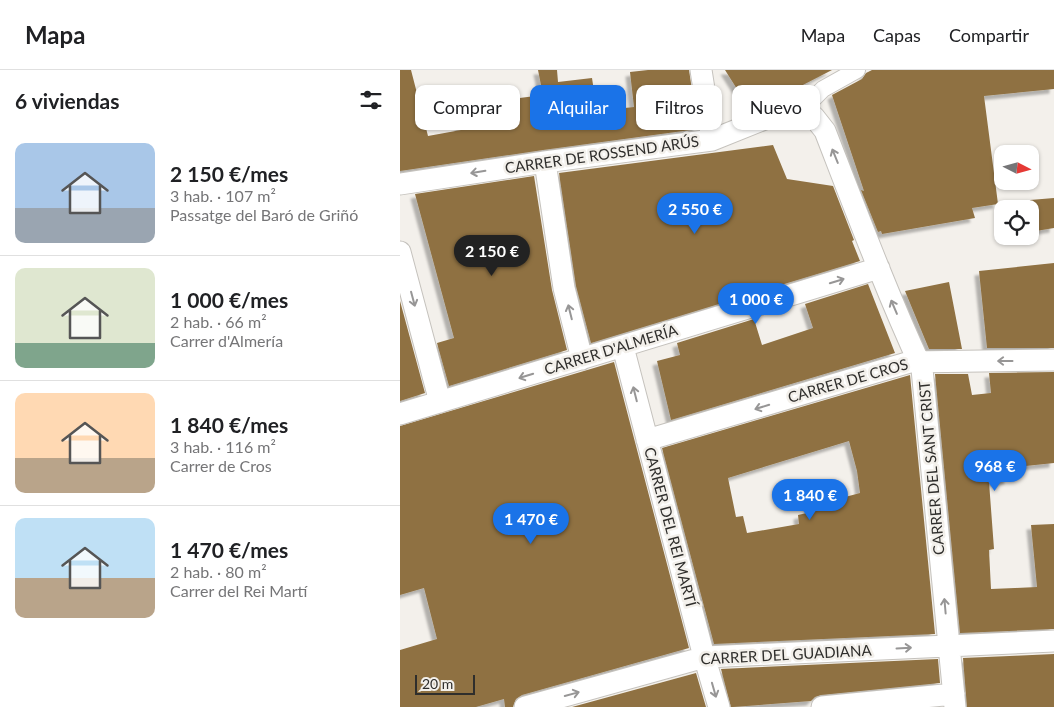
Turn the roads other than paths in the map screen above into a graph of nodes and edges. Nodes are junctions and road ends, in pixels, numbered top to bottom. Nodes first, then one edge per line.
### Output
1 (701, 70) edge
2 (857, 70) edge
3 (820, 92) edge
4 (820, 125) edge
5 (737, 130) edge
6 (712, 140) junction
7 (545, 162) junction
8 (400, 184) edge
9 (400, 252) edge
10 (878, 268) junction
11 (623, 347) junction
12 (582, 359) junction
13 (1054, 360) edge
14 (919, 362) junction
15 (440, 402) junction
16 (400, 414) edge
17 (647, 440) junction
18 (1054, 641) edge
19 (949, 647) junction
20 (705, 657) junction
21 (955, 700) edge
22 (525, 707) edge
23 (719, 707) edge
24 (822, 707) edge

1 - 6 street
2 - 3 street
10 -> 4 street, CARRER DEL SANT CRIST
5 - 6 street, CARRER DE ROSSEND ARÚS
6 - 7 street, CARRER DE ROSSEND ARÚS
7 -> 8 street, CARRER DE ROSSEND ARÚS
12 -> 7 street
9 -> 15 street
11 -> 10 street, CARRER D'ALMERÍA
14 -> 10 street, CARRER DEL SANT CRIST
11 - 12 street, CARRER D'ALMERÍA
17 -> 11 street, CARRER DEL REI MARTÍ
12 -> 15 street, CARRER D'ALMERÍA
13 -> 14 street, CARRER DE CROS
14 -> 17 street, CARRER DE CROS
19 -> 14 street, CARRER DEL SANT CRIST
15 - 16 street, CARRER D'ALMERÍA
17 - 20 street, CARRER DEL REI MARTÍ
18 - 19 street, CARRER DEL GUADIANA
20 -> 19 street, CARRER DEL GUADIANA
19 - 21 street, CARRER DEL SANT CRIST
22 -> 20 street, CARRER DEL GUADIANA
20 -> 23 street, CARRER DEL REI MARTÍ
21 - 24 street

